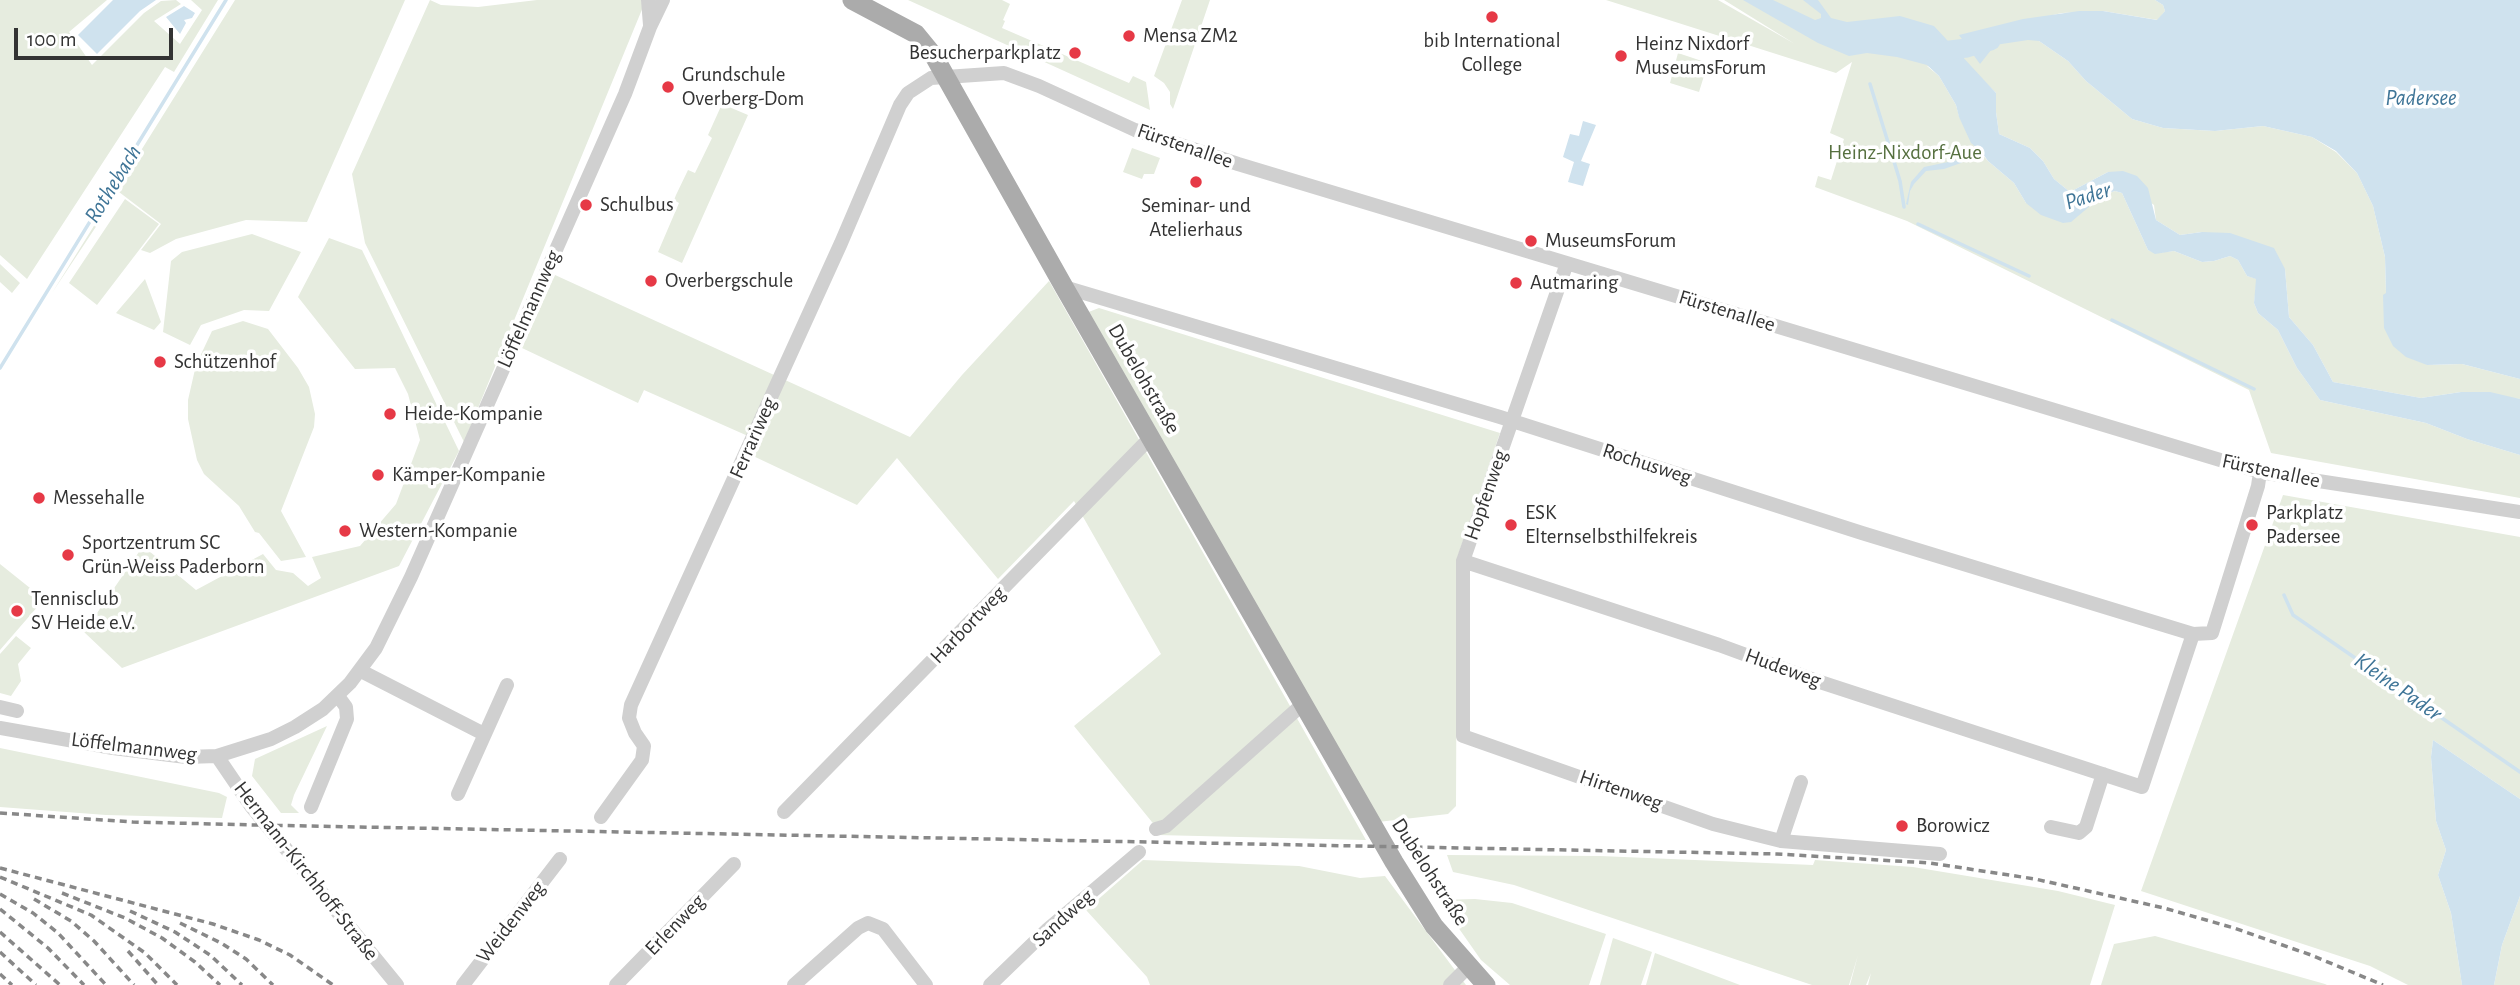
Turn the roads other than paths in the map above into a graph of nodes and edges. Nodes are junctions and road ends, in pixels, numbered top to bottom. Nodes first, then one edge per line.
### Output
1 (648, 0) edge
2 (663, 0) edge
3 (852, 0) edge
4 (650, 27) junction
5 (947, 77) junction
6 (1567, 263) junction
7 (1064, 287) junction
8 (1101, 299) junction
9 (1076, 308) junction
10 (1512, 421) junction
11 (1151, 437) junction
12 (2260, 471) junction
13 (2520, 512) edge
14 (1463, 561) junction
15 (2193, 634) junction
16 (361, 671) junction
17 (507, 685) dead end
18 (338, 696) junction
19 (1303, 704) junction
20 (0, 707) edge
21 (17, 711) dead end
22 (0, 728) edge
23 (484, 734) junction
24 (1463, 736) joint
25 (217, 756) junction
26 (2103, 774) junction
27 (1801, 782) dead end
28 (458, 794) dead end
29 (310, 807) dead end
30 (784, 812) dead end
31 (601, 817) dead end
32 (2052, 827) dead end
33 (1156, 829) dead end
34 (1781, 841) junction
35 (1139, 852) dead end
36 (1940, 854) dead end
37 (560, 859) dead end
38 (734, 864) dead end
39 (1468, 967) junction
40 (1000, 982) edge
41 (397, 985) edge
42 (463, 985) edge
43 (616, 985) edge
44 (794, 985) edge
45 (926, 985) edge
46 (1450, 985) edge
47 (1486, 985) edge

1 - 4 street, Löffelmannweg
2 - 4 street, Löffelmannweg
3 - 5 main road, Dubelohstraße
4 - 16 street, Löffelmannweg
5 - 6 street, Fürstenallee
5 - 7 main road, Dubelohstraße
5 - 31 street, Ferrariweg
6 - 10 street, Hopfenweg
6 - 12 street, Fürstenallee
7 - 8 street, Rochusweg
7 - 9 main road, Dubelohstraße
8 - 9 street
8 - 10 street, Rochusweg
9 - 11 main road, Dubelohstraße
10 - 14 street, Hopfenweg
10 - 15 street, Rochusweg
11 - 19 main road, Dubelohstraße
11 - 30 street, Harbortweg
12 - 13 street, Fürstenallee
12 - 15 street
14 - 24 street, Hopfenweg
14 - 26 street, Hudeweg
15 - 26 street, Hudeweg
16 - 18 street, Löffelmannweg
16 - 23 street
17 - 23 street
18 - 25 street, Löffelmannweg
18 - 29 street
19 - 33 street
19 - 39 main road, Dubelohstraße
20 - 21 street
22 - 25 street, Löffelmannweg
23 - 28 street
24 - 34 street, Hirtenweg
25 - 41 street, Hermann-Kirchhoff-Straße
26 - 32 street
27 - 34 street
34 - 36 street, Hirtenweg
35 - 40 street, Sandweg
37 - 42 street, Weidenweg
38 - 43 street, Erlenweg
39 - 46 street
39 - 47 main road, Dubelohstraße
44 - 45 street

